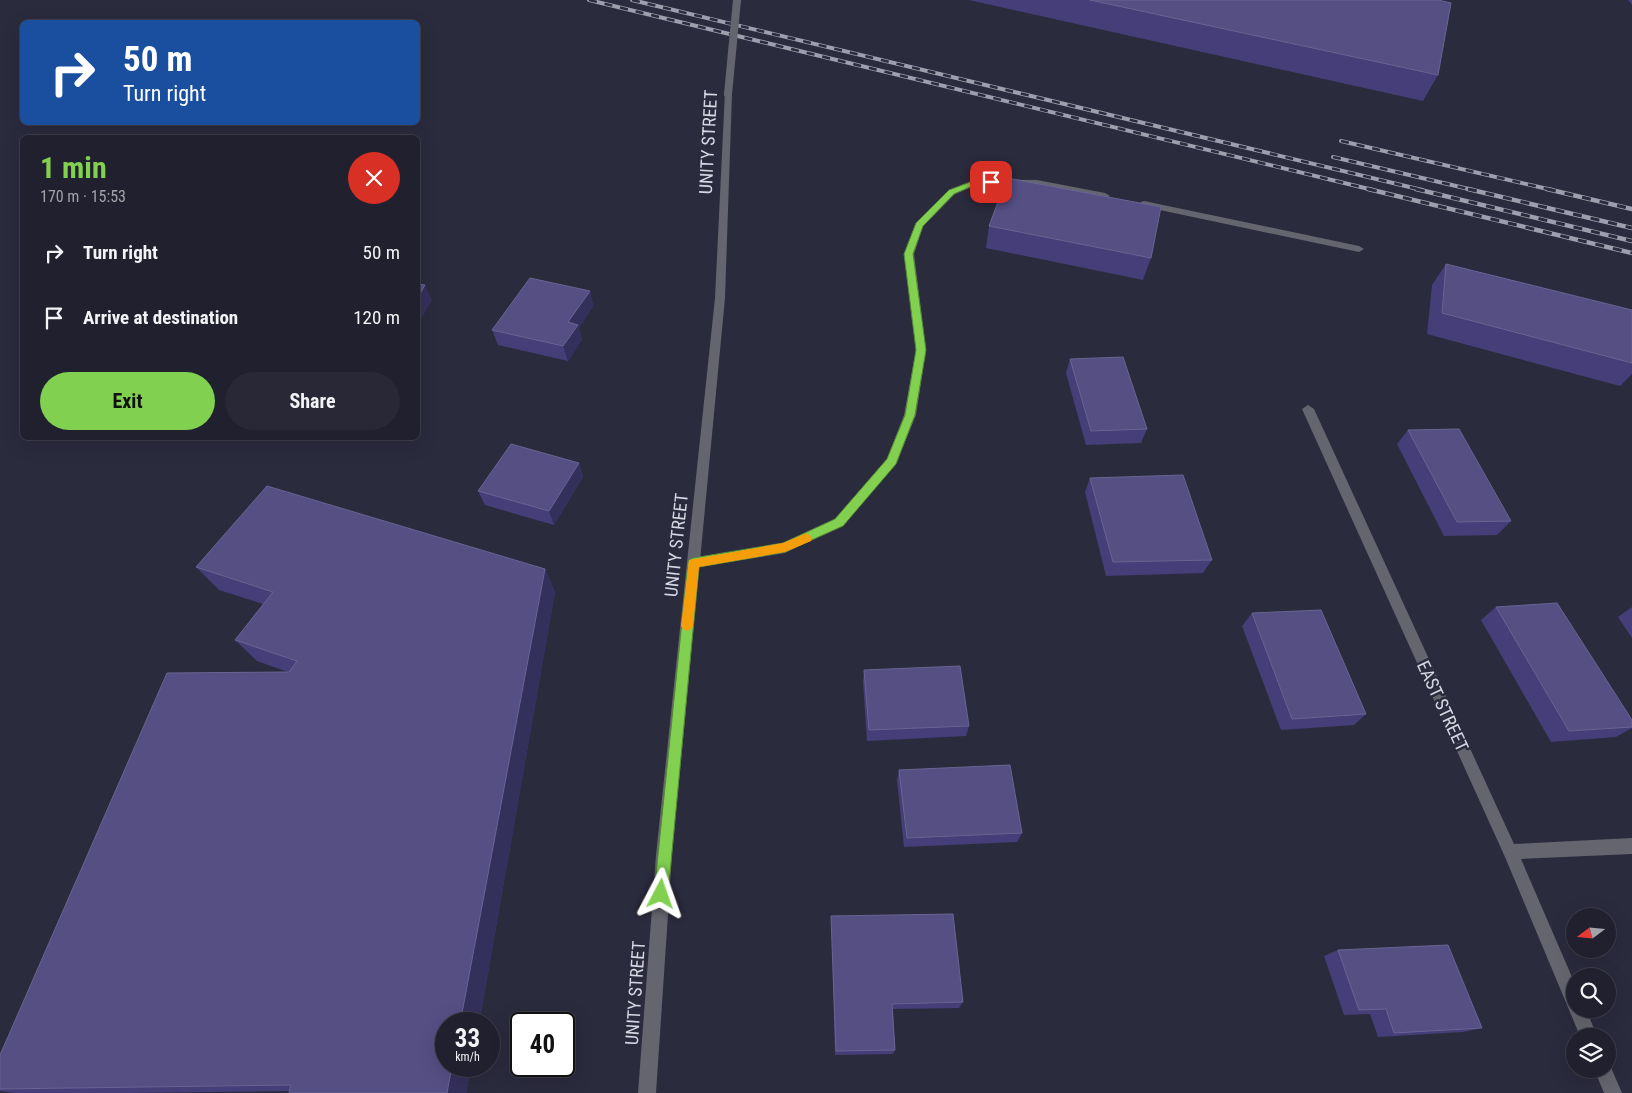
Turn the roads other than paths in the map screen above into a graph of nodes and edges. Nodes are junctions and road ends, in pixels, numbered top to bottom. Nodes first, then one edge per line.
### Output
1 (737, 0) edge
2 (1115, 198) edge
3 (1134, 202) edge
4 (1359, 248) dead end
5 (1308, 409) dead end
6 (693, 563) junction
7 (1632, 846) edge
8 (1510, 852) junction
9 (1566, 983) edge
10 (1607, 1078) edge
11 (647, 1093) edge
12 (1613, 1093) edge

1 - 6 street, UNITY STREET, bridge
2 - 6 street
3 - 4 street
5 - 8 street, EAST STREET
6 - 11 street, UNITY STREET
7 - 8 street
8 - 9 street, EAST STREET
10 - 12 street

